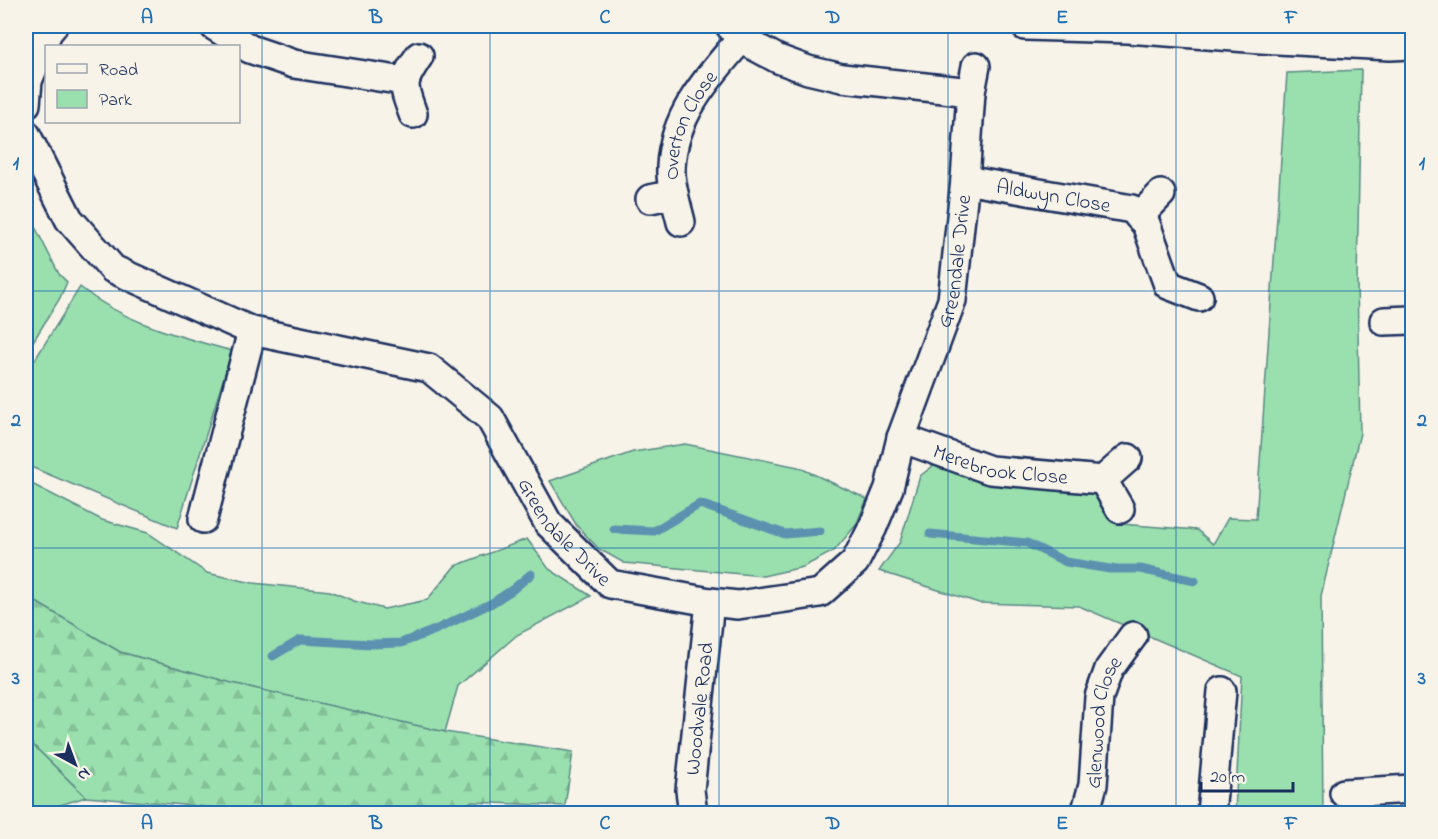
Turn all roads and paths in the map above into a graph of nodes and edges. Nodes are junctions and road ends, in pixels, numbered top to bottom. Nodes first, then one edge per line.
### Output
1 (53, 26) edge
2 (214, 26) edge
3 (1025, 26) edge
4 (736, 32) edge
5 (1261, 32) edge
6 (1413, 45) edge
7 (419, 56) dead end
8 (404, 81) junction
9 (26, 104) edge
10 (413, 114) dead end
11 (26, 134) edge
12 (964, 180) junction
13 (1161, 194) dead end
14 (1139, 217) junction
15 (681, 222) dead end
16 (1199, 297) dead end
17 (1413, 320) edge
18 (1384, 321) dead end
19 (252, 330) junction
20 (900, 438) junction
21 (1128, 458) dead end
22 (1103, 480) junction
23 (1120, 509) dead end
24 (203, 519) dead end
25 (710, 602) junction
26 (1133, 636) dead end
27 (1222, 691) dead end
28 (1413, 789) edge
29 (1344, 793) dead end
30 (693, 813) edge
31 (1085, 813) edge
32 (1211, 813) edge

1 - 9 street
2 - 8 street
3 - 5 street
4 - 12 street, Greendale Drive
4 - 15 street, Overton Close
5 - 6 street
7 - 8 street
8 - 10 street
11 - 19 street, Greendale Drive
12 - 14 street, Aldwyn Close
12 - 20 street, Greendale Drive
13 - 14 street, Aldwyn Close
14 - 16 street, Aldwyn Close
17 - 18 street
19 - 24 street
19 - 25 street, Greendale Drive
20 - 22 street, Merebrook Close
20 - 25 street, Greendale Drive
21 - 22 street
22 - 23 street
25 - 30 street, Woodvale Road
26 - 31 street, Glenwood Close
27 - 32 street
28 - 29 street

